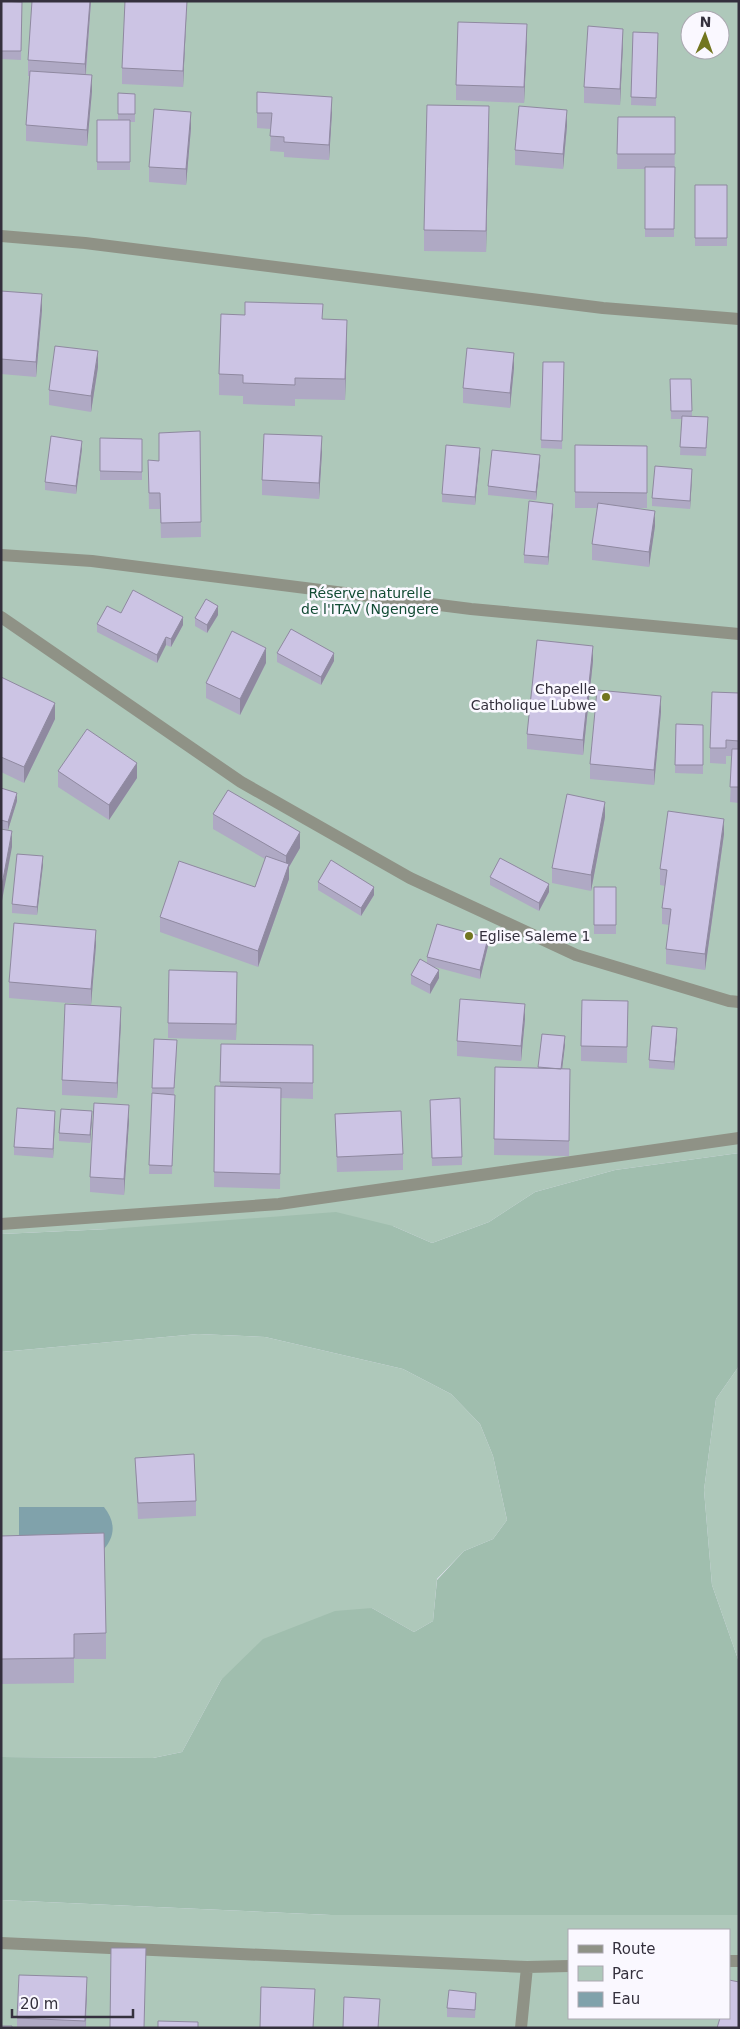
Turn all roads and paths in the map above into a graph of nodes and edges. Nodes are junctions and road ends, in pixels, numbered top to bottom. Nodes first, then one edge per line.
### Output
1 (1, 236) edge
2 (739, 319) edge
3 (1, 555) edge
4 (1, 617) edge
5 (739, 634) edge
6 (739, 1002) edge
7 (739, 1138) edge
8 (1, 1224) edge
9 (1, 1944) edge
10 (568, 1966) edge
11 (527, 1967) junction
12 (521, 2028) edge

1 - 2 street
3 - 5 street
4 - 6 street
7 - 8 street
9 - 11 street
10 - 11 street
11 - 12 street

